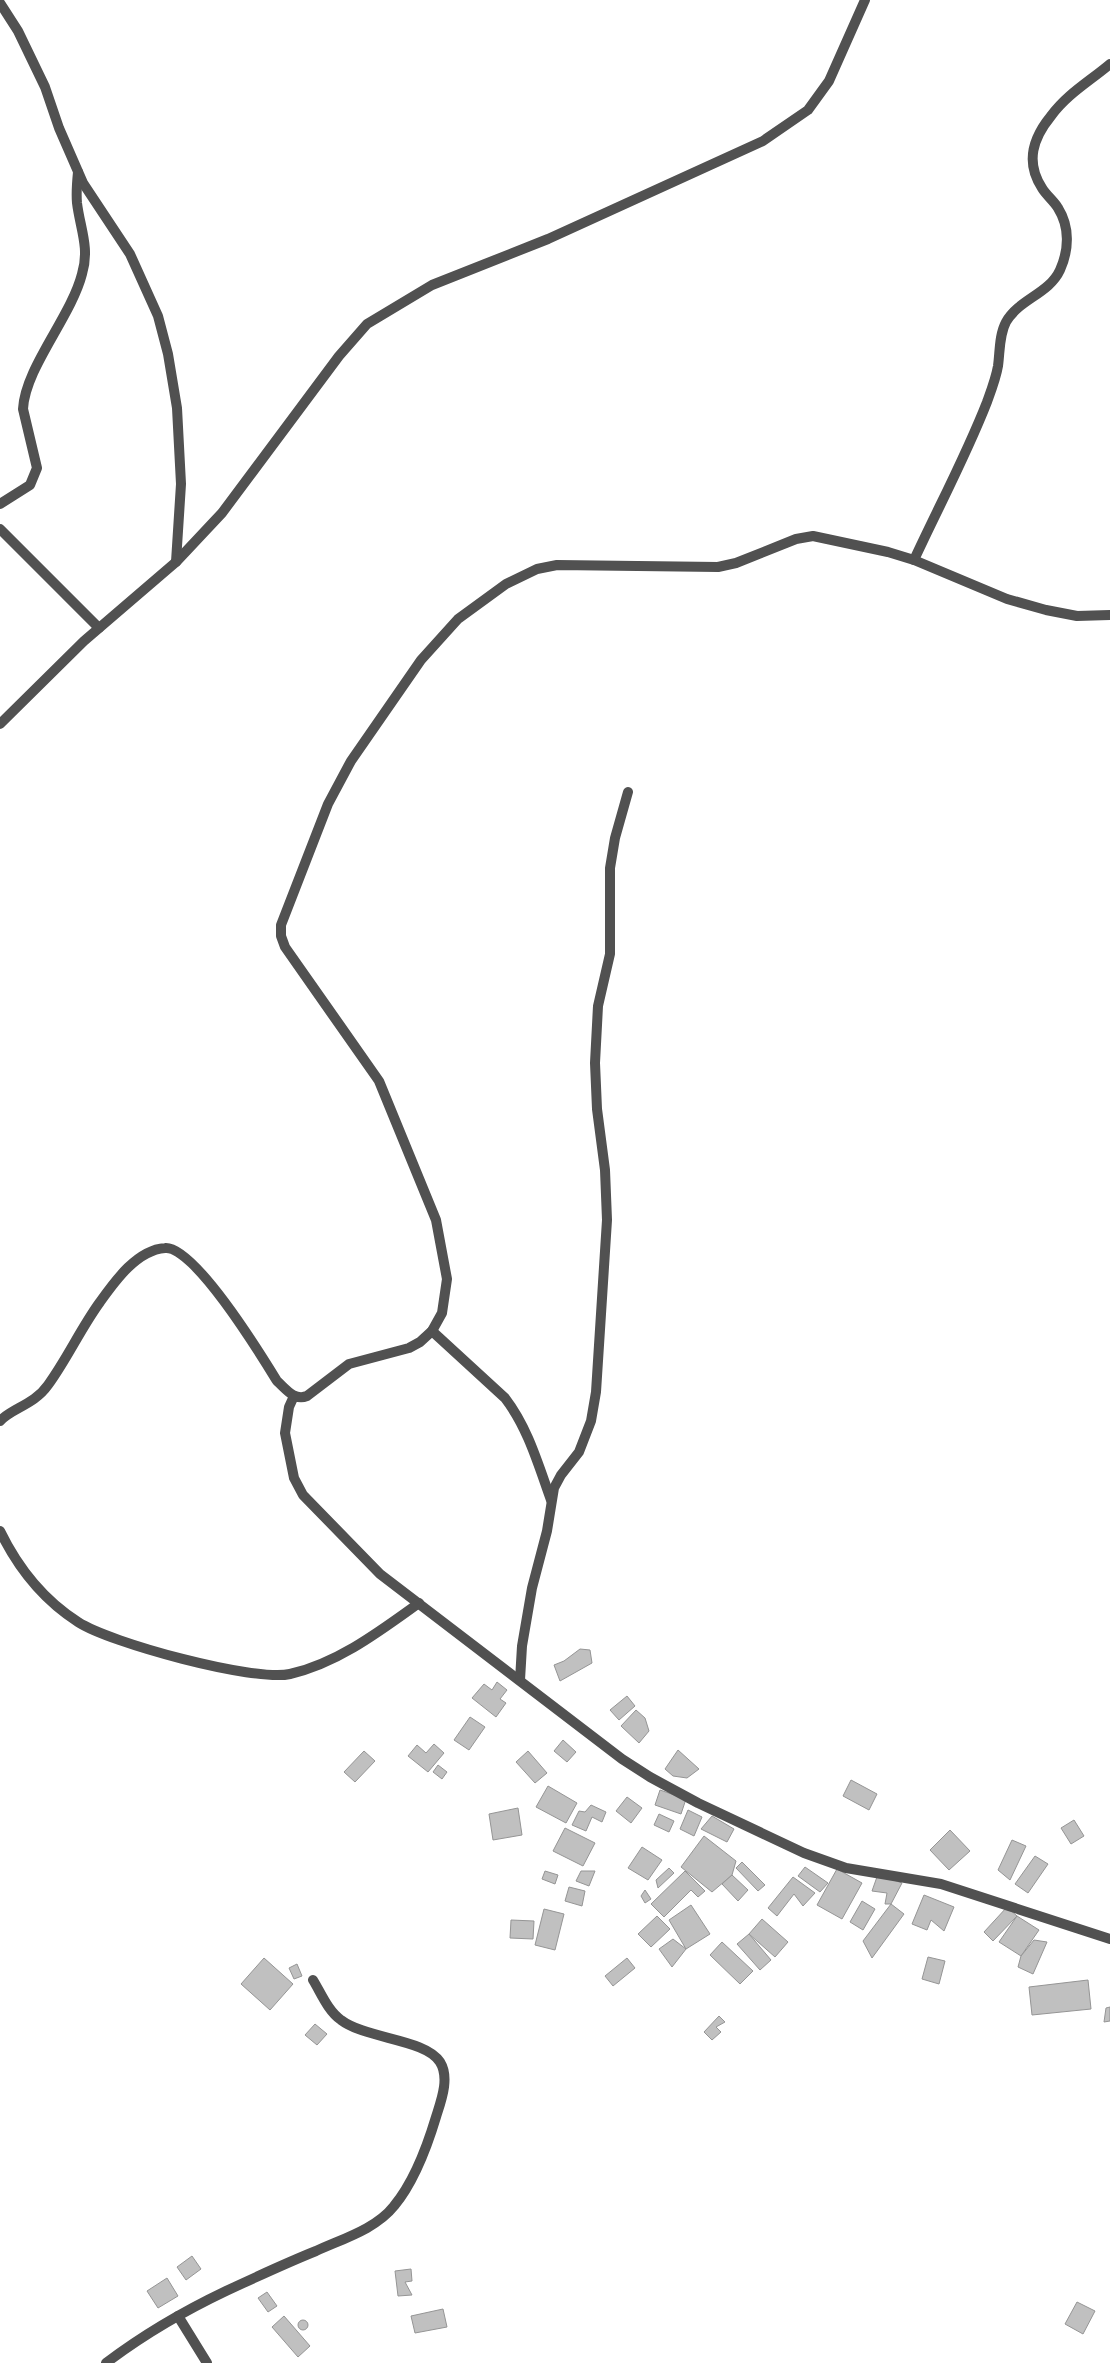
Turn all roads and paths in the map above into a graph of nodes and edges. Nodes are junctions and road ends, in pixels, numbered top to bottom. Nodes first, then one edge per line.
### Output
1 (865, 0) edge
2 (0, 3) edge
3 (1110, 64) edge
4 (78, 170) junction
5 (0, 504) edge
6 (0, 529) edge
7 (914, 560) junction
8 (176, 562) junction
9 (1110, 615) edge
10 (99, 628) junction
11 (0, 724) edge
12 (628, 792) dead end
13 (432, 1331) junction
14 (294, 1396) junction
15 (0, 1422) edge
16 (552, 1500) junction
17 (0, 1531) edge
18 (419, 1603) junction
19 (520, 1680) junction
20 (1110, 1939) edge
21 (313, 1980) dead end
22 (178, 2316) junction
23 (106, 2363) edge
24 (207, 2363) edge

1 - 8 street
2 - 4 street
3 - 7 street
4 - 5 street
4 - 8 street
6 - 10 street
7 - 9 street
7 - 13 street
8 - 10 street
10 - 11 street
12 - 16 street
13 - 14 street
13 - 16 street
14 - 15 street
14 - 18 street
16 - 19 street
17 - 18 street
18 - 19 street
19 - 20 street
21 - 22 street
22 - 23 street
22 - 24 street

